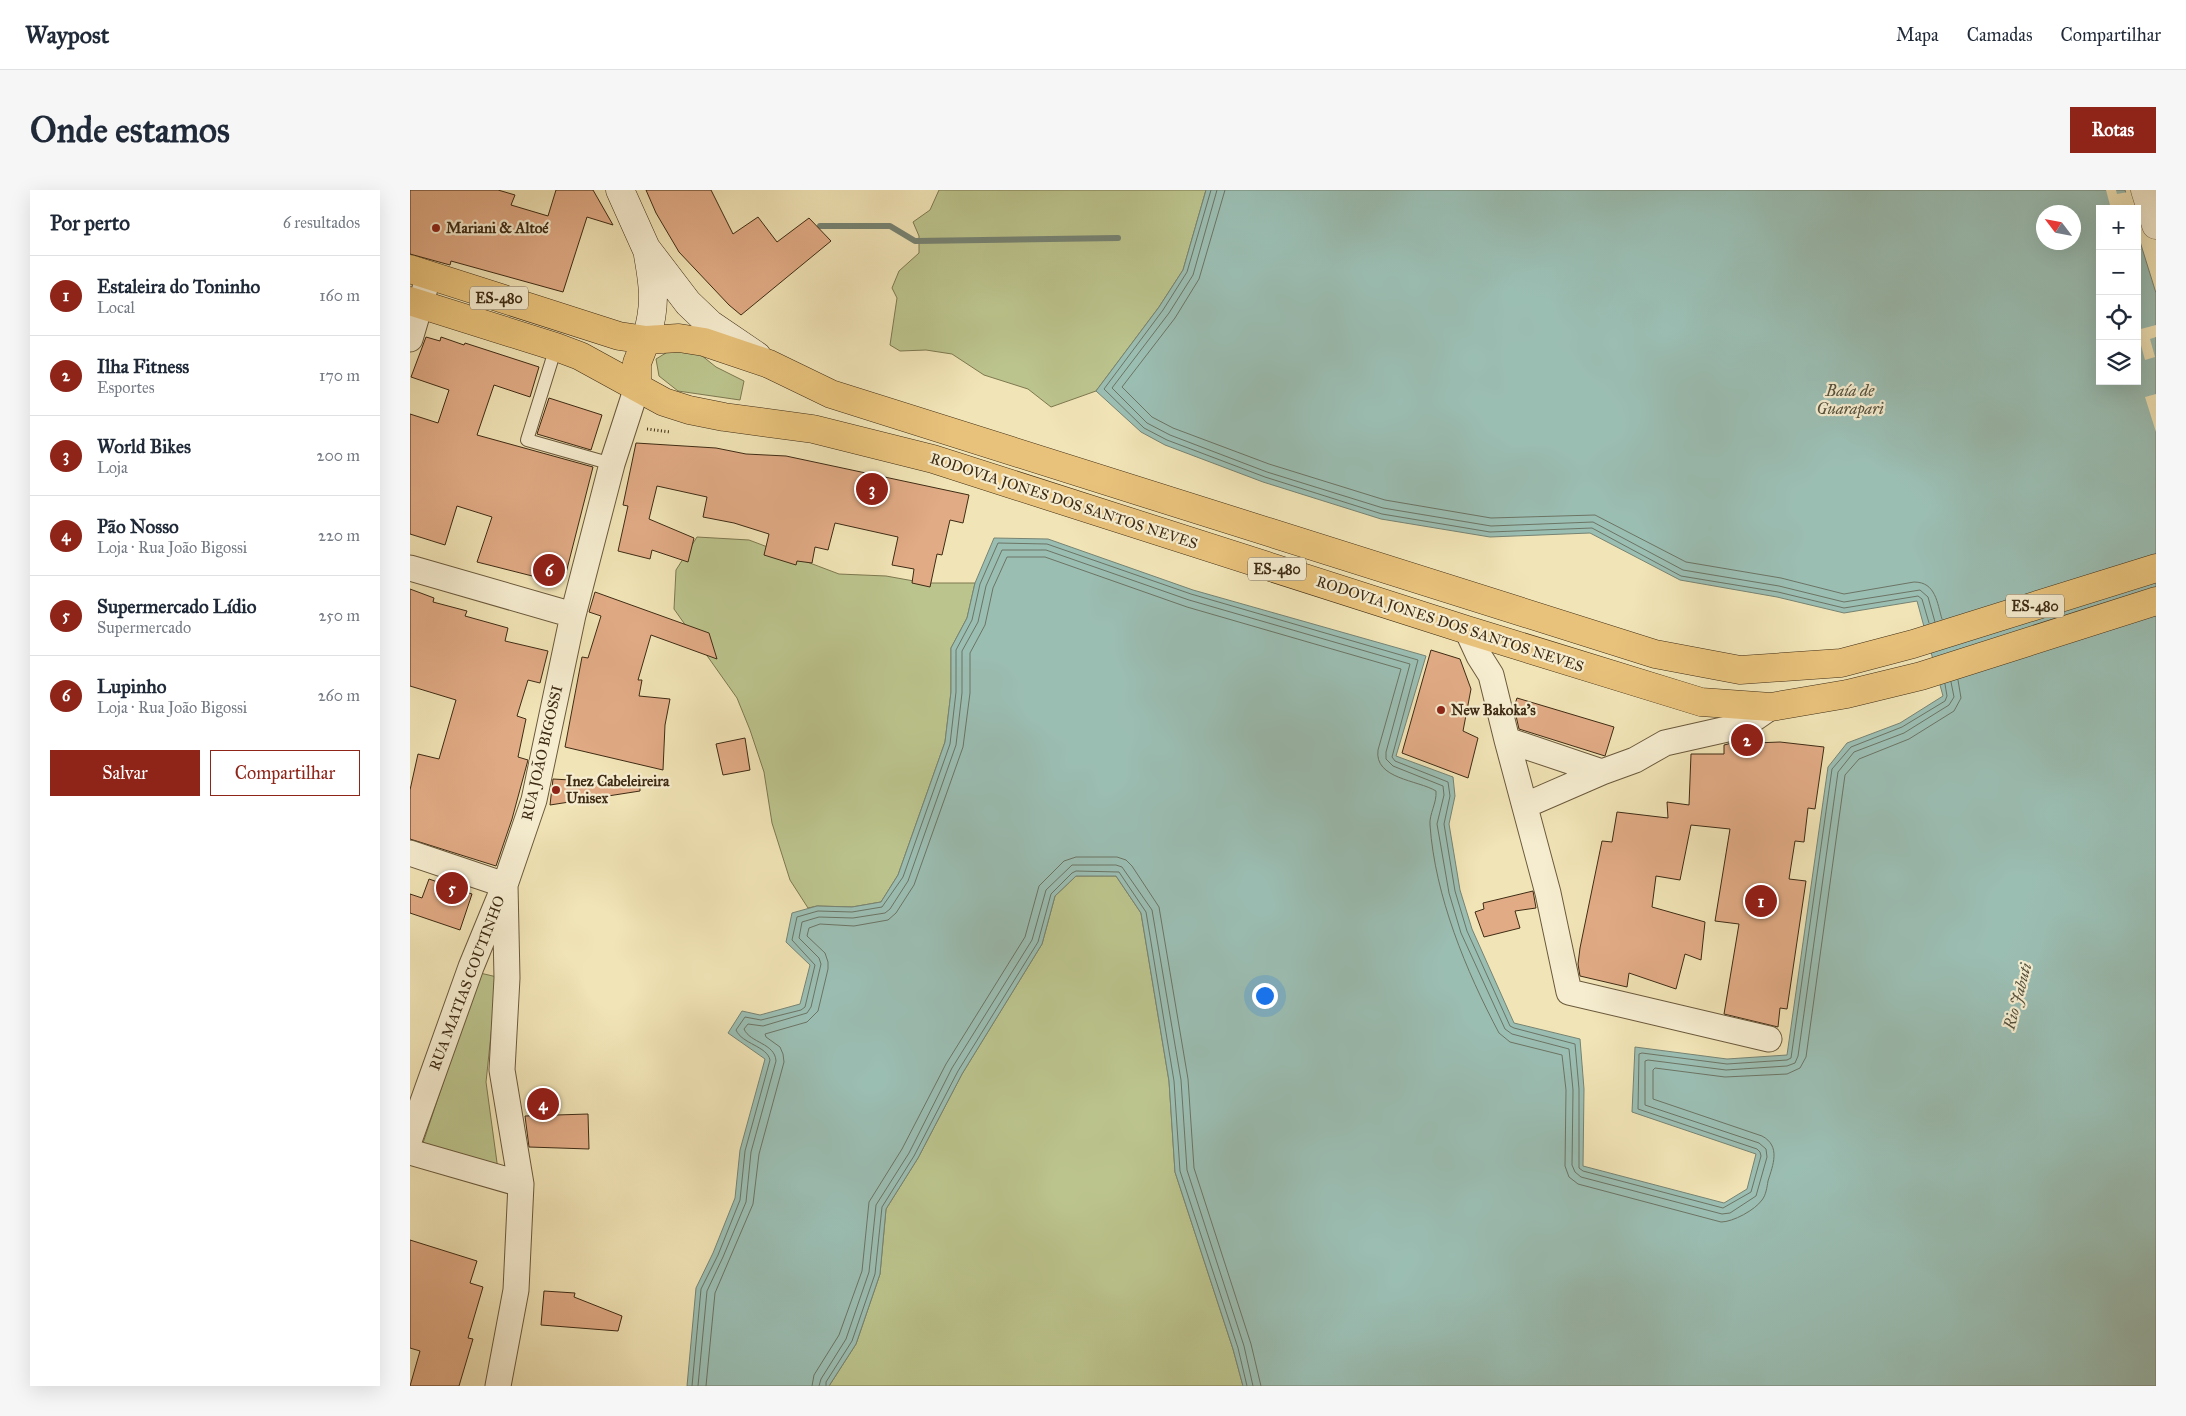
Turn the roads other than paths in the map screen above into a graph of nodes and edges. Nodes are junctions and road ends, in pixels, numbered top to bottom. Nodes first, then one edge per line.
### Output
1 (620, 190) edge
2 (2145, 190) edge
3 (2156, 225) edge
4 (646, 248) junction
5 (420, 272) edge
6 (416, 302) edge
7 (410, 339) edge
8 (646, 340) junction
9 (556, 347) junction
10 (769, 364) junction
11 (637, 387) junction
12 (612, 464) junction
13 (410, 568) edge
14 (2156, 568) edge
15 (2156, 601) edge
16 (573, 615) junction
17 (1467, 630) junction
18 (1772, 707) junction
19 (1507, 740) junction
20 (1602, 772) junction
21 (1526, 806) junction
22 (410, 853) edge
23 (505, 885) junction
24 (1769, 1038) dead end
25 (410, 1138) edge
26 (410, 1152) edge
27 (520, 1196) junction
28 (498, 1386) edge

1 - 4 main road
2 - 3 main road
4 - 8 main road
4 - 10 main road
5 - 6 street
5 - 8 main road, RODOVIA JONES DOS SANTOS NEVES / ES-480
6 - 7 street
6 - 9 main road, RODOVIA JONES DOS SANTOS NEVES / ES-480
8 - 10 main road, RODOVIA JONES DOS SANTOS NEVES / ES-480
8 - 11 main road
9 - 11 main road, RODOVIA JONES DOS SANTOS NEVES / ES-480
9 - 12 lane
10 - 14 main road, RODOVIA JONES DOS SANTOS NEVES / ES-480
11 - 12 street, RUA JOÃO BIGOSSI
11 - 17 main road, RODOVIA JONES DOS SANTOS NEVES / ES-480
12 - 16 street, RUA JOÃO BIGOSSI
13 - 16 street
15 - 18 main road, RODOVIA JONES DOS SANTOS NEVES / ES-480
16 - 23 street, RUA JOÃO BIGOSSI
17 - 18 main road, RODOVIA JONES DOS SANTOS NEVES / ES-480
17 - 19 street
18 - 20 street
19 - 20 street
19 - 21 street
20 - 21 street
21 - 24 street
22 - 23 street
23 - 25 street, RUA MATIAS COUTINHO
23 - 27 street, RUA JOÃO BIGOSSI
26 - 27 street
27 - 28 street, RUA JOÃO BIGOSSI

